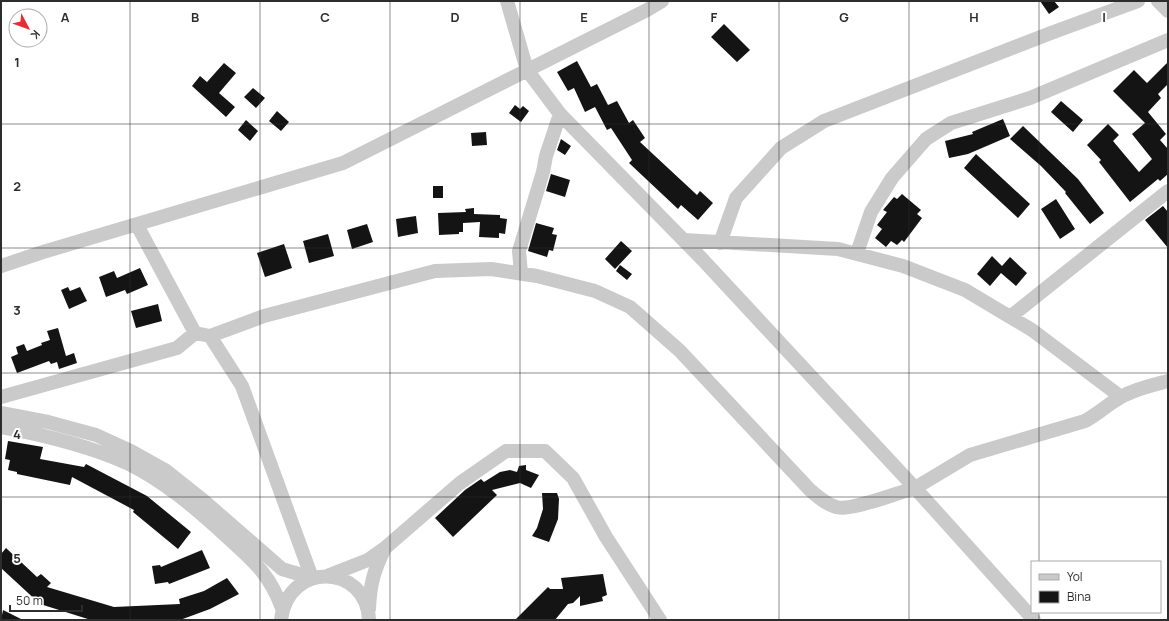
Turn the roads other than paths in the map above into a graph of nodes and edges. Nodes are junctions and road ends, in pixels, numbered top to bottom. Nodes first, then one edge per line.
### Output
1 (507, 1) edge
2 (662, 1) edge
3 (1138, 1) edge
4 (1158, 1) edge
5 (1168, 11) edge
6 (1168, 40) edge
7 (527, 70) junction
8 (560, 114) junction
9 (1168, 191) edge
10 (137, 225) junction
11 (684, 240) junction
12 (720, 243) junction
13 (857, 253) junction
14 (1, 266) edge
15 (521, 274) junction
16 (1010, 316) junction
17 (195, 333) junction
18 (210, 336) junction
19 (1168, 381) edge
20 (1121, 397) junction
21 (1, 398) edge
22 (1, 413) edge
23 (1, 427) edge
24 (915, 488) junction
25 (385, 548) junction
26 (327, 576) junction
27 (312, 578) junction
28 (282, 614) edge
29 (369, 616) edge
30 (660, 620) edge
31 (1034, 620) edge

1 - 7 street
2 - 7 street
3 - 12 street
4 - 5 street
6 - 13 street
7 - 8 street
7 - 10 street
8 - 11 street
8 - 15 street
9 - 16 street
10 - 14 street
10 - 17 street
11 - 12 street
11 - 24 street
12 - 13 street
13 - 16 street
15 - 18 street
15 - 24 street
16 - 20 street
17 - 18 street
17 - 21 street
18 - 27 street
19 - 20 street
20 - 24 street
22 - 27 street
23 - 28 street
24 - 31 street
25 - 26 street
25 - 29 street
25 - 30 street
26 - 27 street
26 - 29 street
27 - 28 street

